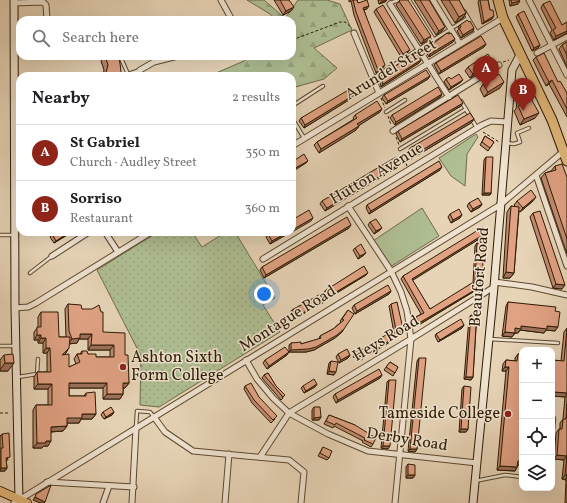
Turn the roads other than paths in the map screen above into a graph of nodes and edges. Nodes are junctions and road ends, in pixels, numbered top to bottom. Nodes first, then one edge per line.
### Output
1 (221, 0) edge
2 (399, 0) edge
3 (409, 0) edge
4 (433, 0) edge
5 (498, 0) edge
6 (529, 0) edge
7 (14, 1) edge
8 (45, 1) edge
9 (390, 4) joint
10 (461, 6) edge
11 (47, 16) edge
12 (230, 16) edge
13 (468, 18) junction
14 (504, 18) junction
15 (451, 29) junction
16 (354, 33) road end
17 (478, 33) junction
18 (567, 37) edge
19 (434, 40) junction
20 (460, 44) junction
21 (552, 46) junction
22 (419, 48) junction
23 (537, 53) dead end
24 (520, 55) junction
25 (122, 60) edge
26 (158, 60) edge
27 (429, 63) junction
28 (499, 65) road end
29 (140, 70) joint
30 (127, 72) edge
31 (135, 72) edge
32 (567, 75) edge
33 (373, 78) junction
34 (323, 86) dead end
35 (456, 92) junction
36 (379, 93) junction
37 (449, 96) junction
38 (406, 100) dead end
39 (296, 103) edge
40 (466, 109) junction
41 (386, 112) dead end
42 (508, 122) junction
43 (296, 125) edge
44 (477, 128) junction
45 (529, 128) dead end
46 (394, 131) dead end
47 (304, 138) junction
48 (296, 143) edge
49 (506, 144) junction
50 (400, 149) dead end
51 (564, 152) junction
52 (567, 161) edge
53 (536, 175) junction
54 (500, 205) junction
55 (348, 206) junction
56 (0, 235) edge
57 (15, 235) junction
58 (83, 236) edge
59 (108, 236) edge
60 (144, 236) edge
61 (118, 252) junction
62 (52, 256) joint
63 (263, 259) dead end
64 (567, 266) edge
65 (391, 271) junction
66 (30, 273) dead end
67 (494, 284) junction
68 (567, 295) edge
69 (15, 308) junction
70 (411, 339) junction
71 (489, 339) junction
72 (558, 343) dead end
73 (0, 346) edge
74 (15, 346) junction
75 (38, 359) dead end
76 (246, 360) junction
77 (16, 377) junction
78 (289, 413) junction
79 (154, 417) junction
80 (136, 428) junction
81 (229, 454) junction
82 (399, 455) junction
83 (260, 457) junction
84 (477, 463) junction
85 (519, 477) edge
86 (475, 481) junction
87 (47, 482) junction
88 (109, 486) junction
89 (134, 487) junction
90 (0, 491) edge
91 (20, 502) edge
92 (103, 503) edge
93 (132, 503) edge
94 (225, 503) edge
95 (300, 503) edge
96 (394, 503) edge
97 (473, 503) edge

1 - 12 street
2 - 9 lane
3 - 19 lane
4 - 15 street
5 - 14 highway
6 - 21 street
7 - 8 street
7 - 57 street
8 - 11 street
9 - 22 street
10 - 13 lane
13 - 15 lane
13 - 17 lane
14 - 17 street, Arundel Street
14 - 24 highway
15 - 19 lane
15 - 20 street
16 - 33 street
17 - 20 street, Arundel Street
18 - 21 street
19 - 22 lane
20 - 27 street, Arundel Street
21 - 23 street
21 - 32 street
22 - 27 street
22 - 33 lane
24 - 42 street, Beaufort Road
24 - 51 highway
25 - 30 lane
26 - 29 street
27 - 36 street, Arundel Street
27 - 37 street
28 - 35 street
29 - 31 lane
33 - 36 street
34 - 39 lane
35 - 37 street
35 - 40 lane
36 - 47 street, Arundel Street
37 - 46 street
38 - 41 lane
40 - 44 lane
40 - 50 lane
42 - 44 street, Hutton Avenue
42 - 49 street, Beaufort Road
43 - 47 lane
44 - 55 street, Hutton Avenue
45 - 49 lane
47 - 48 street, Arundel Street
49 - 54 street, Beaufort Road
51 - 52 highway
51 - 53 street, Montague Road
53 - 54 street, Montague Road
53 - 64 street
54 - 65 street, Montague Road
54 - 67 street, Beaufort Road
55 - 63 street, Hutton Avenue
55 - 65 street
56 - 57 lane
57 - 69 street
58 - 62 street
59 - 61 street
60 - 61 street
61 - 69 street
62 - 66 lane
65 - 70 street
65 - 76 street, Montague Road
67 - 68 street
67 - 70 street, Heys Road
67 - 71 street, Beaufort Road
69 - 74 street
70 - 78 street, Heys Road
70 - 82 street
71 - 72 lane
71 - 84 street, Beaufort Road
73 - 74 lane
74 - 77 street
75 - 77 lane
76 - 78 street, Derby Road
76 - 79 street, Montague Road
77 - 91 street
78 - 82 street, Derby Road
78 - 83 street
79 - 80 street, Montague Road
79 - 80 lane
79 - 81 street
80 - 87 street, Montague Road
80 - 89 street
81 - 83 street
81 - 94 street
82 - 84 street, Derby Road
82 - 96 street
83 - 95 street
84 - 86 street, Beaufort Road
85 - 86 lane
86 - 97 street, Beaufort Road
87 - 88 street
87 - 91 street, Montague Road
88 - 89 street
88 - 92 street
89 - 93 street
90 - 91 main road

